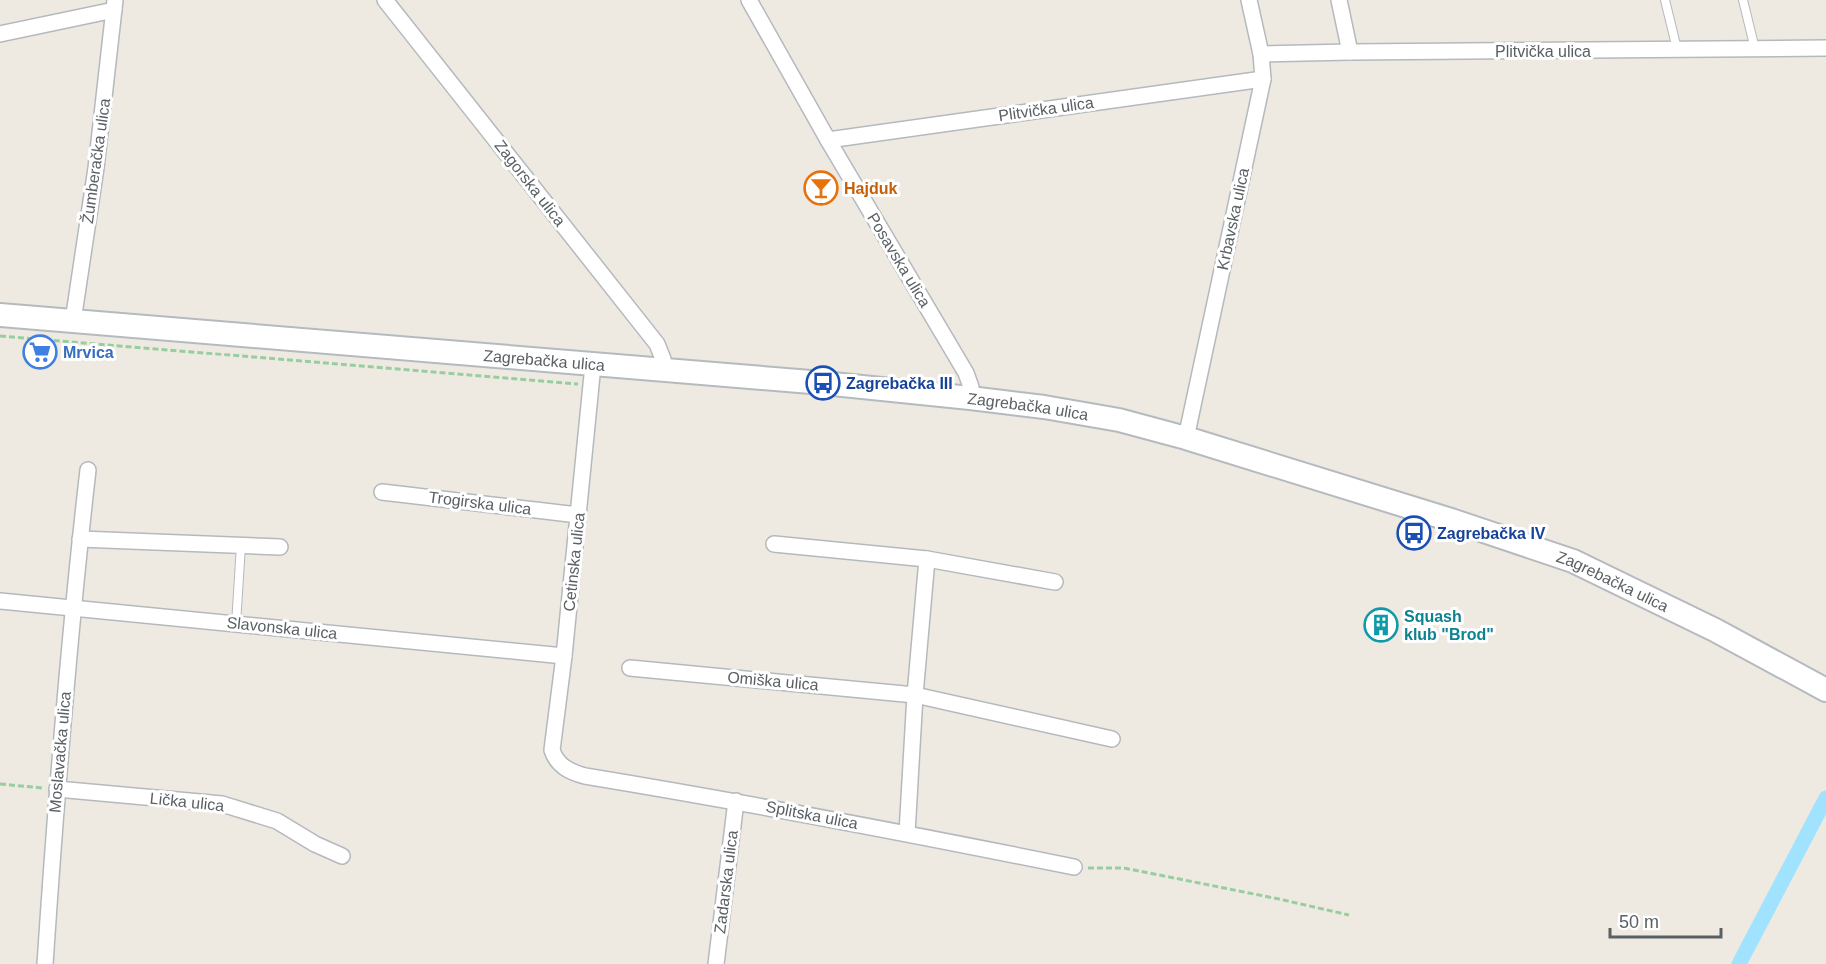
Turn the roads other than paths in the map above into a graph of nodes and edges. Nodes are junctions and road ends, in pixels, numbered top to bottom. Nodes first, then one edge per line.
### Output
1 (385, 0) edge
2 (750, 0) edge
3 (1249, 0) edge
4 (1339, 0) edge
5 (1665, 0) edge
6 (1743, 0) edge
7 (115, 5) edge
8 (0, 34) edge
9 (1826, 48) edge
10 (1755, 49) junction
11 (1677, 50) junction
12 (1350, 52) junction
13 (1261, 54) junction
14 (1263, 79) junction
15 (828, 140) junction
16 (0, 315) edge
17 (73, 321) junction
18 (663, 371) junction
19 (592, 375) junction
20 (970, 398) junction
21 (1186, 438) junction
22 (88, 470) dead end
23 (382, 492) dead end
24 (578, 515) junction
25 (80, 540) junction
26 (774, 544) dead end
27 (241, 545) junction
28 (280, 547) dead end
29 (927, 559) junction
30 (1055, 582) dead end
31 (0, 601) edge
32 (72, 607) junction
33 (236, 624) junction
34 (564, 656) junction
35 (630, 668) dead end
36 (1826, 690) edge
37 (915, 695) junction
38 (1112, 739) dead end
39 (555, 758) joint
40 (57, 789) junction
41 (736, 801) junction
42 (908, 833) junction
43 (342, 856) dead end
44 (1074, 867) road end
45 (45, 964) edge
46 (716, 964) edge

1 - 18 street, Zagorska ulica
2 - 15 street, Posavska ulica
3 - 13 street, Krbavska ulica
4 - 12 street
5 - 11 lane
6 - 10 lane
7 - 8 street
7 - 17 street, Žumberačka ulica
9 - 10 street, Plitvička ulica
10 - 11 street, Plitvička ulica
11 - 12 street, Plitvička ulica
12 - 13 street, Plitvička ulica
13 - 14 street, Krbavska ulica
14 - 15 street, Plitvička ulica
14 - 21 street, Krbavska ulica
15 - 20 street, Posavska ulica
16 - 17 main road, Zagrebačka ulica
17 - 19 main road, Zagrebačka ulica
18 - 19 main road, Zagrebačka ulica
18 - 20 main road, Zagrebačka ulica
19 - 24 street, Cetinska ulica
20 - 21 main road, Zagrebačka ulica
21 - 36 main road, Zagrebačka ulica
22 - 25 street, Moslavačka ulica
23 - 24 street, Trogirska ulica
24 - 34 street, Cetinska ulica
25 - 27 street
25 - 32 street, Moslavačka ulica
26 - 29 street
27 - 28 street
27 - 33 lane
29 - 30 street
29 - 37 street
31 - 32 street, Slavonska ulica
32 - 33 street, Slavonska ulica
32 - 40 street, Moslavačka ulica
33 - 34 street, Slavonska ulica
34 - 39 street, Cetinska ulica
35 - 37 street, Omiška ulica
37 - 38 street, Omiška ulica
37 - 42 street
39 - 41 street, Splitska ulica
40 - 43 street, Lička ulica
40 - 45 street, Moslavačka ulica
41 - 42 street, Splitska ulica
41 - 46 street, Zadarska ulica
42 - 44 street, Splitska ulica

